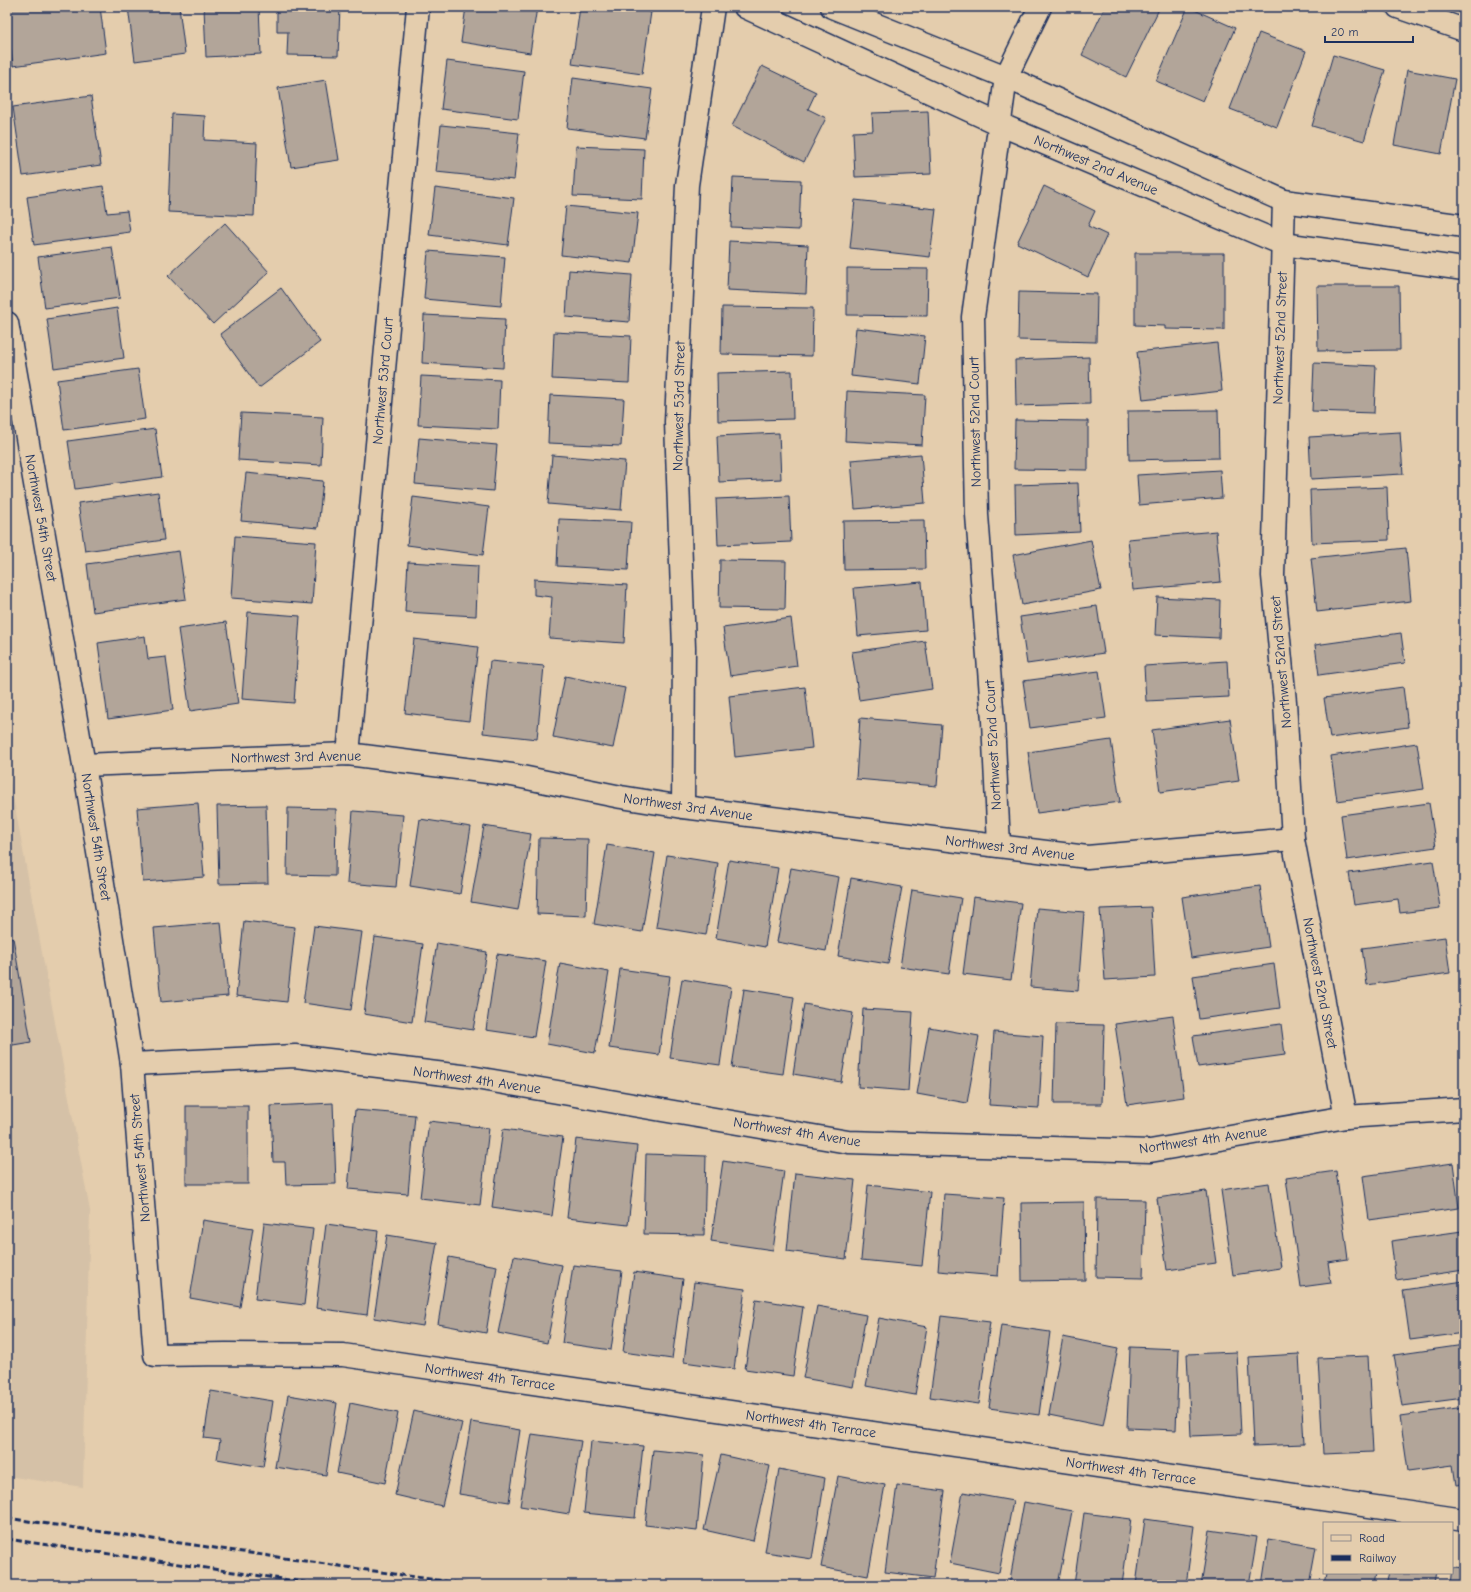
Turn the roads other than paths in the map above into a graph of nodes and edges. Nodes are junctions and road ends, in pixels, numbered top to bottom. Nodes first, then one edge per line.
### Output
1 (418, 7) edge
2 (712, 7) edge
3 (745, 7) edge
4 (832, 7) edge
5 (1040, 7) edge
6 (1398, 7) edge
7 (1464, 29) edge
8 (1006, 77) junction
9 (999, 124) junction
10 (1284, 201) junction
11 (1464, 226) edge
12 (1283, 244) junction
13 (1464, 269) edge
14 (7, 323) edge
15 (348, 754) junction
16 (84, 765) junction
17 (683, 807) junction
18 (1293, 839) junction
19 (999, 846) junction
20 (132, 1064) junction
21 (1464, 1110) edge
22 (1346, 1117) junction
23 (155, 1355) joint
24 (1464, 1520) edge

1 - 15 street, Northwest 53rd Court
2 - 17 street, Northwest 53rd Street
3 - 9 street, Northwest 2nd Avenue
4 - 8 street
5 - 8 street, Northwest 52nd Court
6 - 7 street
8 - 9 street, Northwest 52nd Court
8 - 10 street
9 - 12 street, Northwest 2nd Avenue
9 - 19 street, Northwest 52nd Court
10 - 11 street
10 - 12 street, Northwest 52nd Street
12 - 13 street, Northwest 2nd Avenue
12 - 18 street, Northwest 52nd Street
14 - 16 street, Northwest 54th Street
15 - 16 street, Northwest 3rd Avenue
15 - 17 street, Northwest 3rd Avenue
16 - 20 street, Northwest 54th Street
17 - 19 street, Northwest 3rd Avenue
18 - 19 street, Northwest 3rd Avenue
18 - 22 street, Northwest 52nd Street
20 - 22 street, Northwest 4th Avenue
20 - 23 street, Northwest 54th Street
21 - 22 street, Northwest 4th Avenue
23 - 24 street, Northwest 4th Terrace

